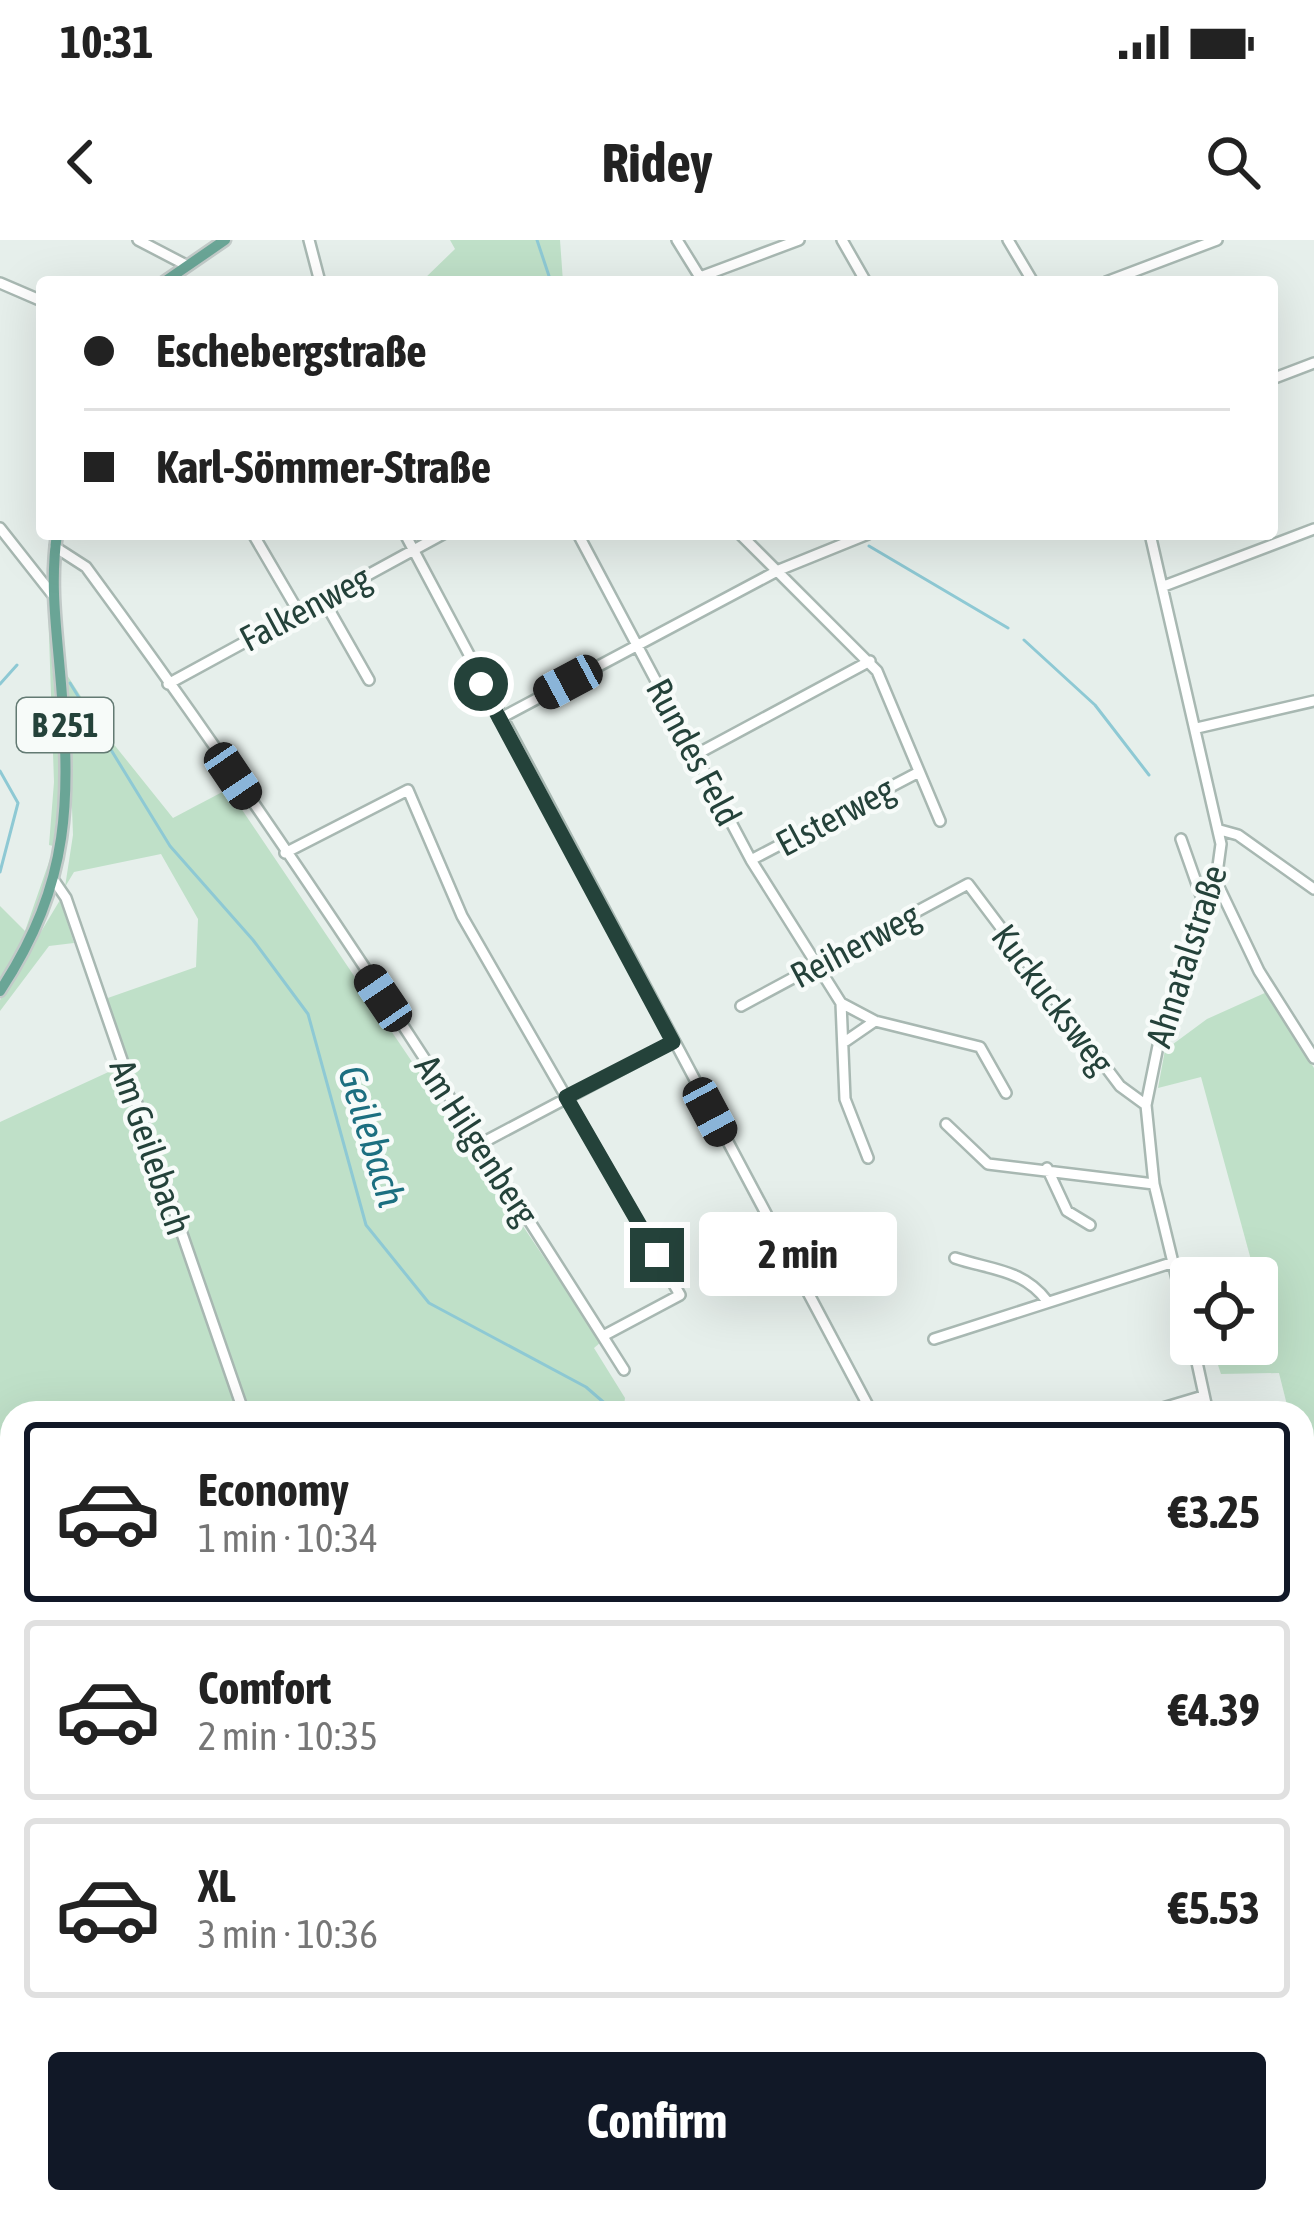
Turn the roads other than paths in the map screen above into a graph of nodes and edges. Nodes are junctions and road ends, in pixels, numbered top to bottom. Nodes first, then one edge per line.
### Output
1 (138, 240) edge
2 (225, 240) edge
3 (309, 240) edge
4 (677, 240) edge
5 (799, 240) edge
6 (842, 240) edge
7 (1009, 240) edge
8 (1217, 240) edge
9 (186, 265) junction
10 (172, 276) edge
11 (318, 276) edge
12 (700, 276) edge
13 (712, 276) edge
14 (863, 276) edge
15 (1030, 276) edge
16 (1122, 276) edge
17 (0, 283) edge
18 (36, 298) edge
19 (1314, 363) edge
20 (1278, 377) edge
21 (0, 528) edge
22 (1314, 529) edge
23 (56, 540) edge
24 (257, 540) edge
25 (407, 540) edge
26 (432, 540) edge
27 (581, 540) edge
28 (746, 540) edge
29 (852, 540) edge
30 (1152, 540) edge
31 (412, 551) junction
32 (779, 570) junction
33 (1164, 586) junction
34 (52, 594) junction
35 (323, 598) junction
36 (298, 611) junction
37 (637, 646) junction
38 (870, 661) junction
39 (369, 680) dead end
40 (168, 684) junction
41 (1314, 700) edge
42 (499, 718) junction
43 (1197, 728) junction
44 (697, 754) junction
45 (919, 772) junction
46 (940, 821) dead end
47 (1220, 830) junction
48 (1181, 839) dead end
49 (284, 853) junction
50 (751, 860) junction
51 (1216, 881) junction
52 (56, 882) junction
53 (968, 884) joint
54 (1314, 889) edge
55 (1206, 910) junction
56 (814, 968) junction
57 (0, 991) edge
58 (842, 1003) junction
59 (741, 1006) dead end
60 (874, 1021) junction
61 (846, 1040) junction
62 (673, 1042) junction
63 (1314, 1058) edge
64 (1006, 1093) dead end
65 (566, 1097) junction
66 (1146, 1106) junction
67 (946, 1124) dead end
68 (482, 1143) junction
69 (868, 1158) dead end
70 (1047, 1168) junction
71 (1154, 1184) junction
72 (1090, 1225) dead end
73 (1173, 1257) edge
74 (955, 1258) dead end
75 (1170, 1263) edge
76 (1047, 1301) junction
77 (603, 1336) junction
78 (934, 1339) dead end
79 (1197, 1365) edge
80 (624, 1370) dead end
81 (1203, 1396) junction
82 (240, 1401) edge
83 (866, 1401) edge
84 (1186, 1401) edge
85 (1204, 1401) edge

1 - 9 street
2 - 9 main road
3 - 11 street
4 - 12 street
5 - 13 street
6 - 14 street
7 - 15 street
8 - 16 street
9 - 10 main road
17 - 18 street
19 - 20 street
21 - 34 street
22 - 33 street
23 - 34 main road, B 251
23 - 40 street, Am Hilgenberg
24 - 36 street
25 - 31 street
26 - 31 street, Falkenweg
27 - 37 street, Rundes Feld
28 - 32 street
29 - 32 street
30 - 33 street, Ahnatalstraße
31 - 35 street, Falkenweg
31 - 42 street
32 - 37 street
32 - 38 street
33 - 43 street, Ahnatalstraße
34 - 52 main road, B 251
35 - 36 street, Falkenweg
35 - 39 street
36 - 40 street, Falkenweg
37 - 42 street
37 - 44 street, Rundes Feld
38 - 44 street
38 - 45 street
40 - 49 street, Am Hilgenberg
41 - 43 street
42 - 62 street
43 - 47 street, Ahnatalstraße
44 - 50 street, Rundes Feld
45 - 46 street
45 - 50 street, Elsterweg
47 - 51 street, Ahnatalstraße
47 - 54 street
48 - 55 street
49 - 65 street
49 - 68 street, Am Hilgenberg
50 - 56 street, Rundes Feld
51 - 55 street, Ahnatalstraße
51 - 63 street
52 - 57 main road, B 251
52 - 82 street, Am Geilebach
53 - 56 street, Reiherweg
53 - 66 street, Kuckucksweg
55 - 66 street, Ahnatalstraße
56 - 58 street, Rundes Feld
56 - 59 street, Reiherweg
58 - 60 street
58 - 61 street
60 - 61 street
60 - 64 street
61 - 69 street
62 - 65 street
62 - 83 street
65 - 68 street
65 - 77 street
66 - 71 street, Ahnatalstraße
67 - 70 street
68 - 77 street, Am Hilgenberg
70 - 71 street
70 - 72 street
71 - 73 street, Ahnatalstraße
74 - 76 street
75 - 76 street
76 - 78 street
77 - 80 street, Am Hilgenberg
79 - 81 street, Ahnatalstraße
81 - 84 street
81 - 85 street, Ahnatalstraße

